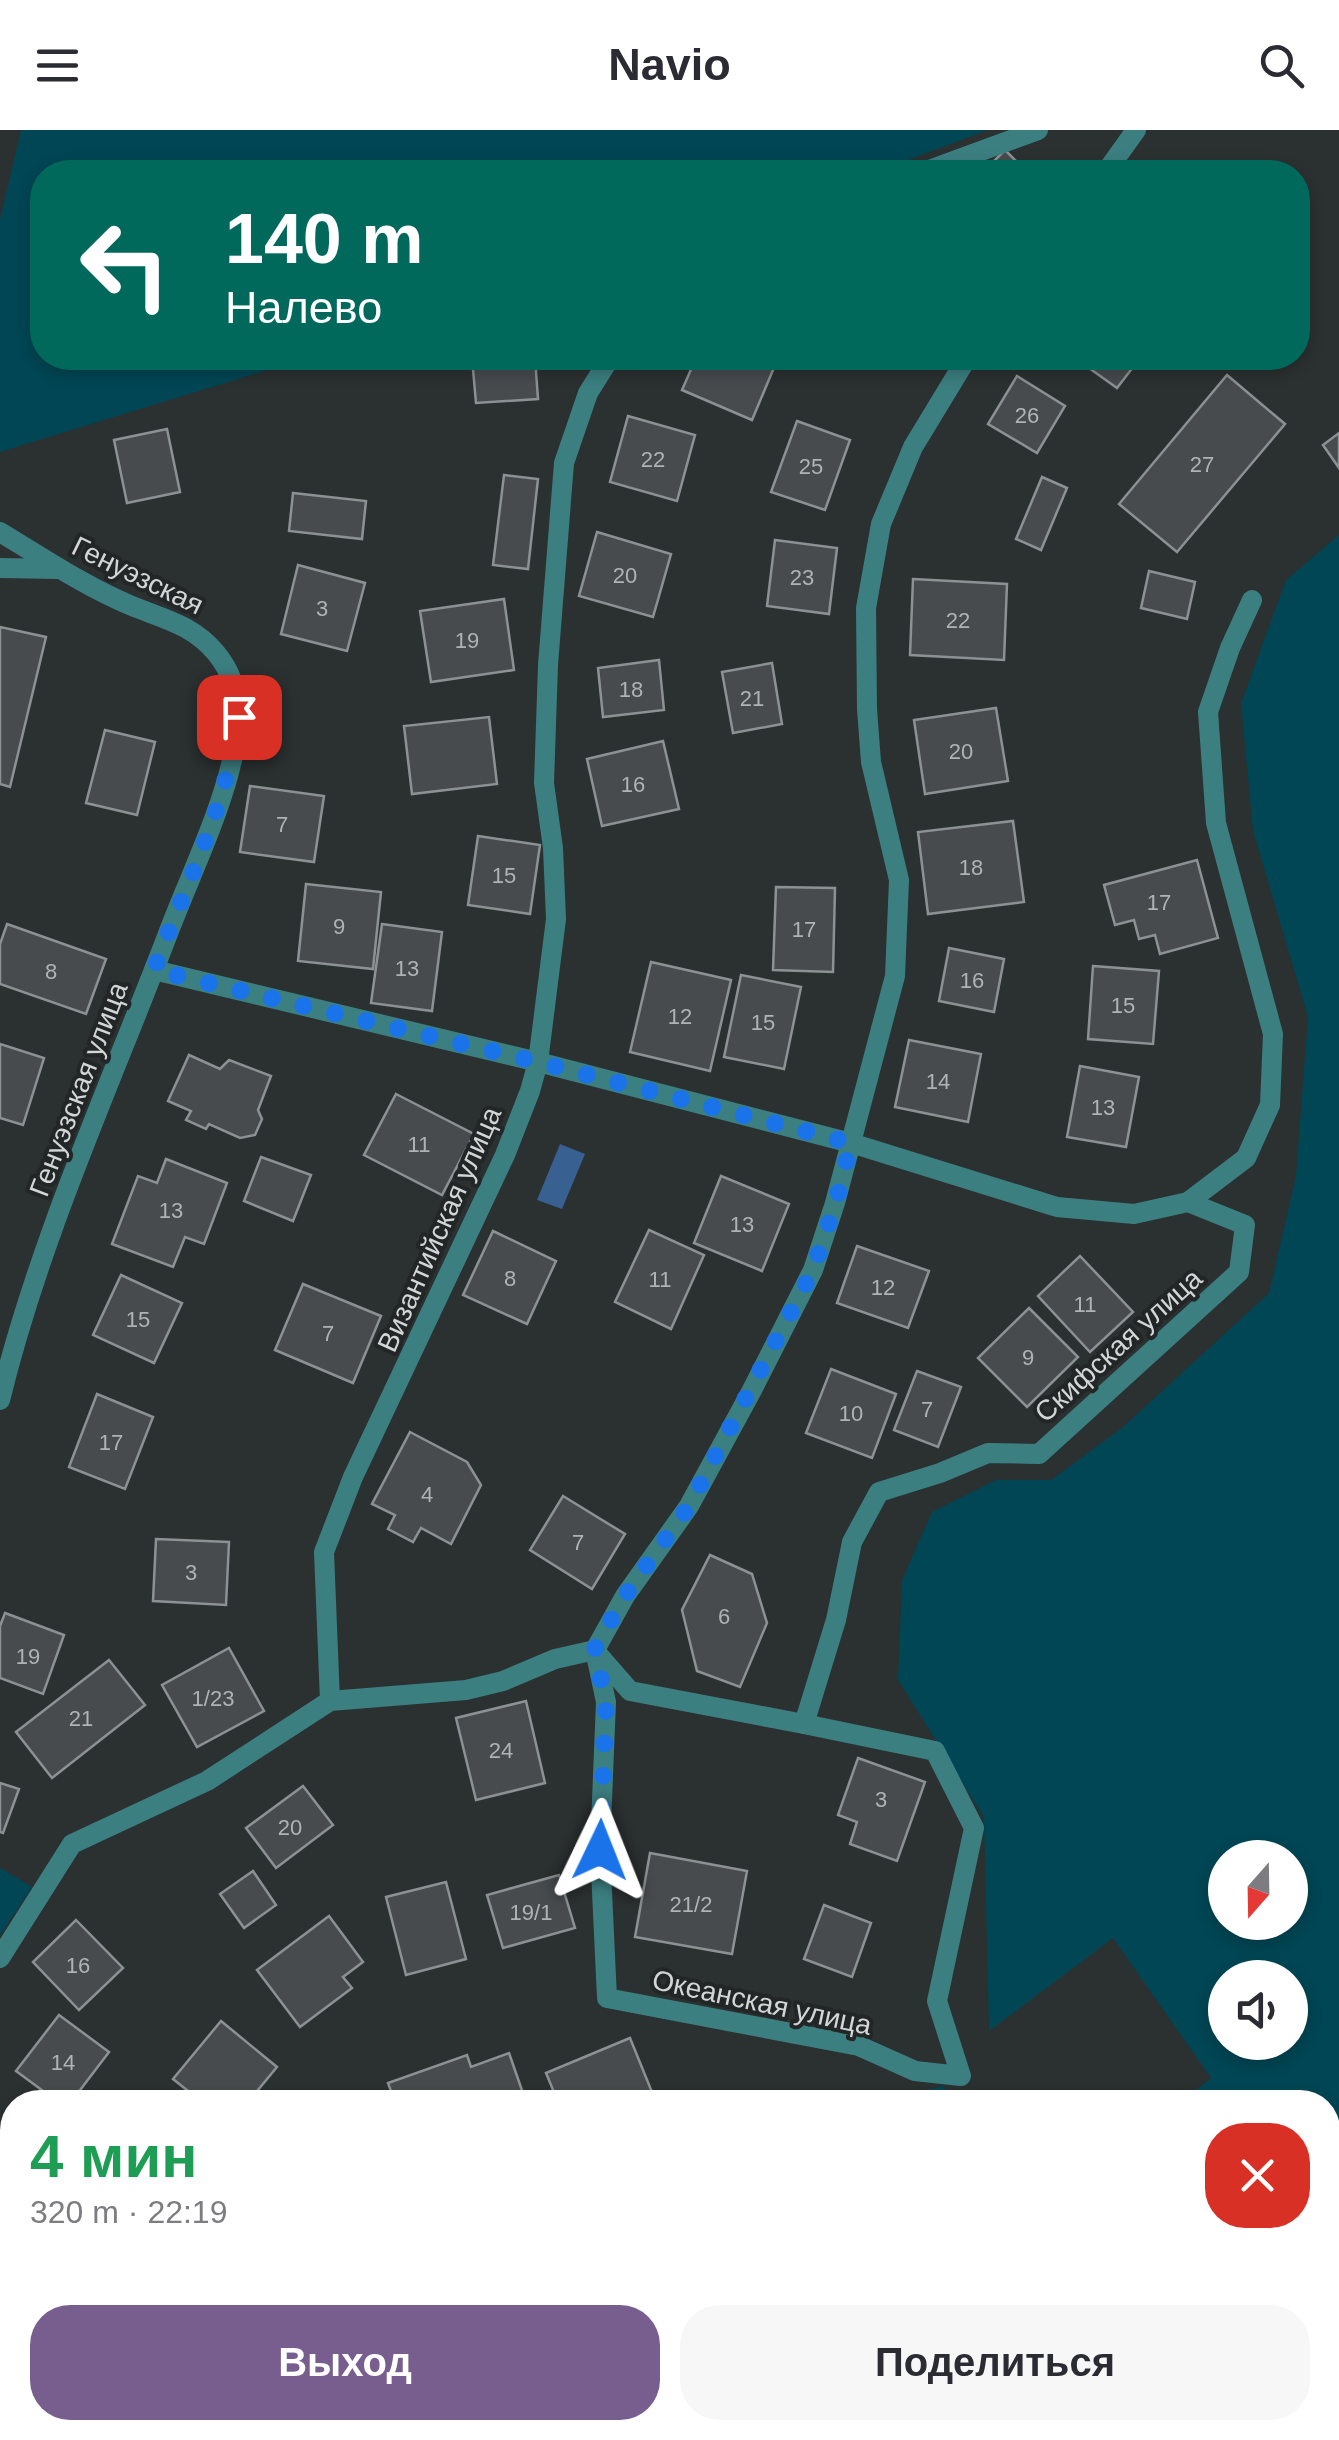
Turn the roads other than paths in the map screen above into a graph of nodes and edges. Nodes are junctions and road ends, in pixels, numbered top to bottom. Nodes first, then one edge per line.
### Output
1 (1038, 130) edge
2 (1136, 130) edge
3 (957, 160) edge
4 (1115, 160) edge
5 (602, 370) edge
6 (960, 370) edge
7 (0, 532) edge
8 (0, 568) edge
9 (61, 569) junction
10 (1252, 600) dead end
11 (154, 970) junction
12 (538, 1062) junction
13 (851, 1143) junction
14 (1188, 1202) junction
15 (0, 1400) edge
16 (594, 1650) junction
17 (330, 1700) junction
18 (804, 1724) junction
19 (0, 1958) edge

1 - 3 street
2 - 4 street
5 - 12 street, Византийская улица
6 - 13 street
7 - 9 street, Генуэзская
8 - 9 street
9 - 11 street, Генуэзская
10 - 14 street
11 - 12 street
11 - 15 street, Генуэзская улица
12 - 13 street
12 - 17 street, Византийская улица
13 - 14 street
13 - 16 street
14 - 18 street, Скифская улица
16 - 17 street
16 - 18 street
16 - 18 street, Океанская улица
17 - 19 street

